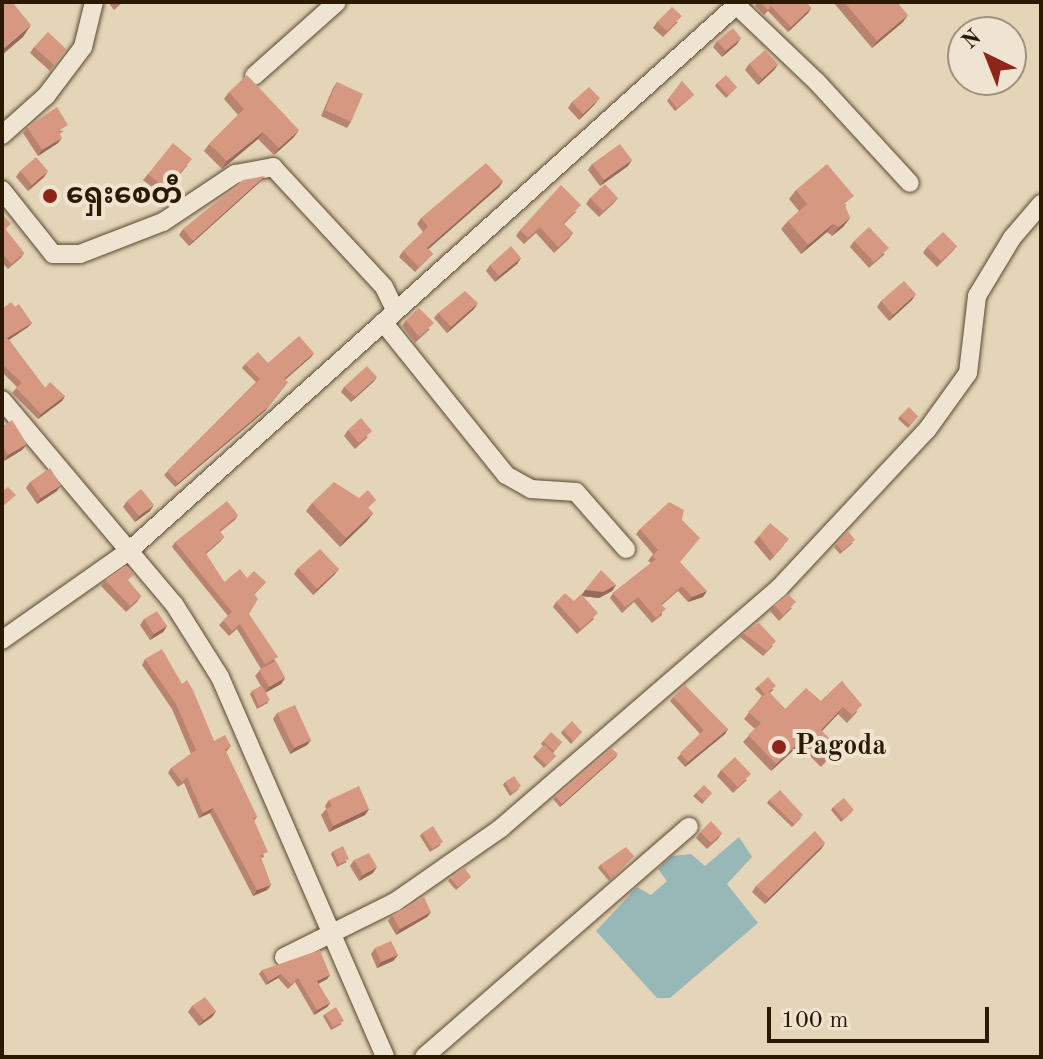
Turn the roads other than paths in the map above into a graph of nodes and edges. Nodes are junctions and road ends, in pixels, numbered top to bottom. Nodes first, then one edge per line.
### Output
1 (94, 2) edge
2 (337, 2) edge
3 (737, 3) edge
4 (254, 76) dead end
5 (2, 135) edge
6 (910, 183) dead end
7 (2, 190) edge
8 (1041, 204) edge
9 (389, 316) junction
10 (2, 400) edge
11 (626, 549) dead end
12 (130, 550) junction
13 (2, 640) edge
14 (689, 827) dead end
15 (334, 933) junction
16 (284, 957) dead end
17 (385, 1057) edge
18 (424, 1057) edge

1 - 5 street
2 - 4 street
3 - 6 street
3 - 9 street
7 - 9 street
8 - 15 street
9 - 11 street
9 - 12 street
10 - 12 street
12 - 13 street
12 - 15 street
14 - 18 street
15 - 16 street
15 - 17 street

